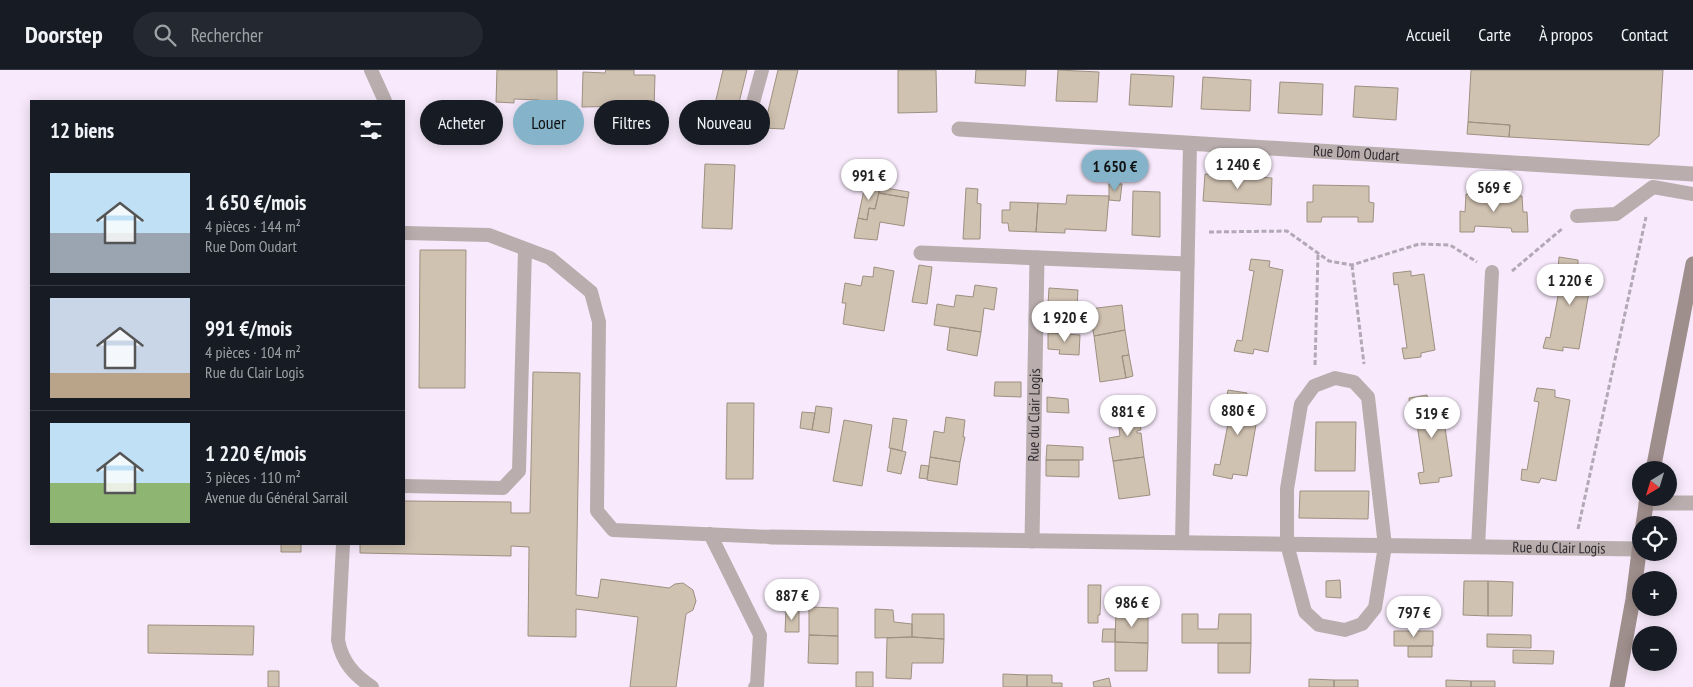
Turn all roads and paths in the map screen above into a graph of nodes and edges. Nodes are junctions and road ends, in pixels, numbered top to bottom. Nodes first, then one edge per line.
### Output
1 (371, 70) edge
2 (762, 70) edge
3 (385, 100) edge
4 (754, 100) edge
5 (959, 129) dead end
6 (1190, 143) junction
7 (1693, 174) edge
8 (1653, 188) junction
9 (1693, 194) edge
10 (1577, 216) joint
11 (405, 233) edge
12 (1188, 233) junction
13 (525, 249) junction
14 (921, 254) dead end
15 (1318, 254) junction
16 (1037, 258) junction
17 (1187, 264) junction
18 (1693, 264) edge
19 (1352, 265) junction
20 (1492, 272) junction
21 (1314, 386) junction
22 (1368, 397) junction
23 (1655, 461) edge
24 (405, 486) edge
25 (1678, 502) edge
26 (1693, 503) edge
27 (710, 534) junction
28 (771, 537) joint
29 (1032, 541) junction
30 (1182, 543) junction
31 (1632, 543) edge
32 (1287, 544) junction
33 (343, 545) edge
34 (1385, 546) junction
35 (1478, 547) junction
36 (1574, 548) junction
37 (1638, 561) edge
38 (372, 687) edge
39 (755, 687) edge
40 (1617, 687) edge

1 - 3 lane
2 - 4 lane
5 - 6 street, Rue Dom Oudart
6 - 7 street, Rue Dom Oudart
6 - 12 lane
8 - 9 lane
8 - 10 lane
8 - 36 path
10 - 20 path
11 - 13 lane
12 - 15 path
12 - 17 lane
13 - 24 lane
13 - 27 lane
14 - 16 street
15 - 19 path
15 - 21 path
16 - 17 street
16 - 29 street, Rue du Clair Logis
17 - 30 lane
18 - 23 main road
19 - 20 path
19 - 22 path
20 - 35 lane
21 - 22 lane
21 - 32 lane
22 - 34 lane
25 - 26 street
27 - 28 lane
27 - 39 lane
28 - 29 street, Rue du Clair Logis
29 - 30 street, Rue du Clair Logis
30 - 32 street, Rue du Clair Logis
31 - 36 street, Rue du Clair Logis
32 - 34 street, Rue du Clair Logis
32 - 34 lane
33 - 38 lane
34 - 35 street, Rue du Clair Logis
35 - 36 street, Rue du Clair Logis
37 - 40 main road

